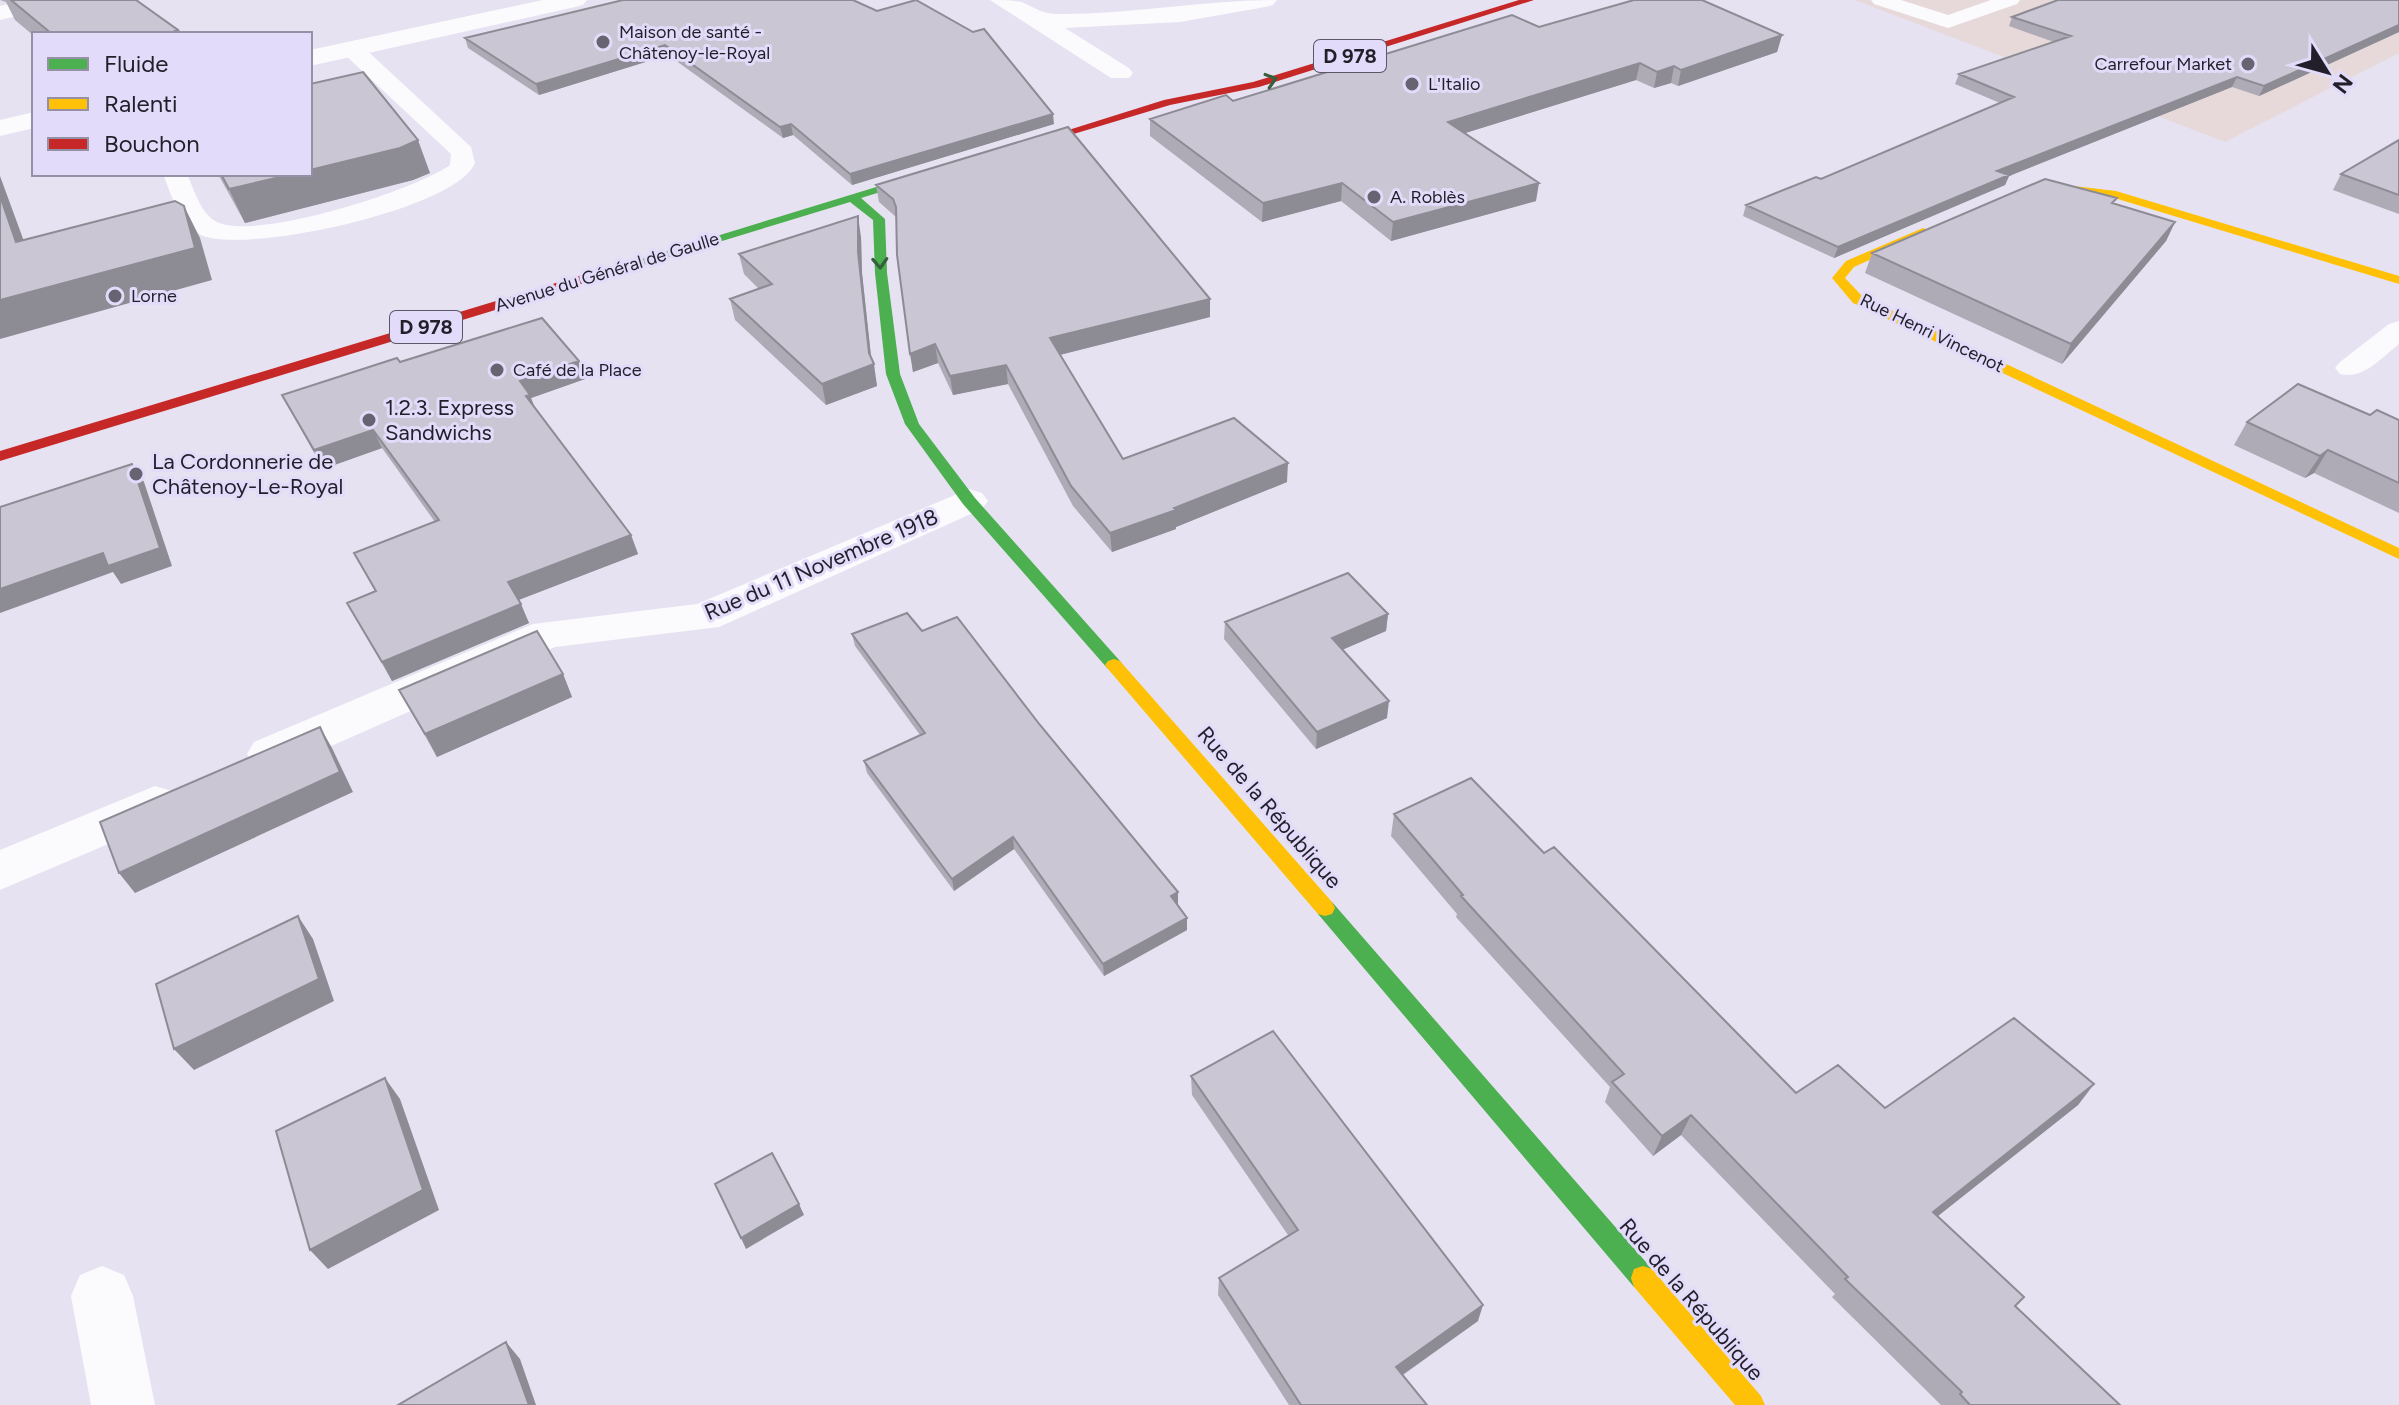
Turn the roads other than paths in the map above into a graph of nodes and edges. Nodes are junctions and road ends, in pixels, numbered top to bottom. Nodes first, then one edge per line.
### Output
1 (55, 0) edge
2 (575, 0) edge
3 (1002, 0) edge
4 (1265, 0) edge
5 (1471, 0) edge
6 (1529, 0) edge
7 (1881, 0) edge
8 (2002, 1) edge
9 (0, 13) edge
10 (1035, 21) junction
11 (352, 49) junction
12 (312, 58) edge
13 (1120, 73) dead end
14 (383, 78) junction
15 (354, 84) edge
16 (1168, 102) junction
17 (1003, 152) edge
18 (957, 165) edge
19 (176, 176) edge
20 (852, 197) junction
21 (1991, 204) edge
22 (1949, 222) edge
23 (2399, 280) edge
24 (2399, 330) edge
25 (2350, 368) dead end
26 (0, 456) edge
27 (969, 501) junction
28 (2399, 554) edge
29 (231, 771) edge
30 (187, 790) edge
31 (0, 871) edge
32 (102, 1296) dead end
33 (123, 1405) edge
34 (1752, 1405) edge

1 - 9 street
2 - 11 street
3 - 10 street
4 - 10 street
5 - 16 street, D 978
16 -> 6 street, D 978
7 - 8 lane
10 - 13 street
11 - 12 street
11 - 14 lane
14 - 15 lane
14 - 19 lane
16 - 17 street, D 978
18 - 20 street, Avenue du Général de Gaulle / D 978
20 - 26 street, Avenue du Général de Gaulle / D 978
20 -> 27 street, Rue de la République
21 - 23 street
22 - 28 street, Rue Henri Vincenot
24 - 25 lane
27 - 29 street, Rue du 11 Novembre 1918
27 - 34 street, Rue de la République
30 - 31 street
32 - 33 street

